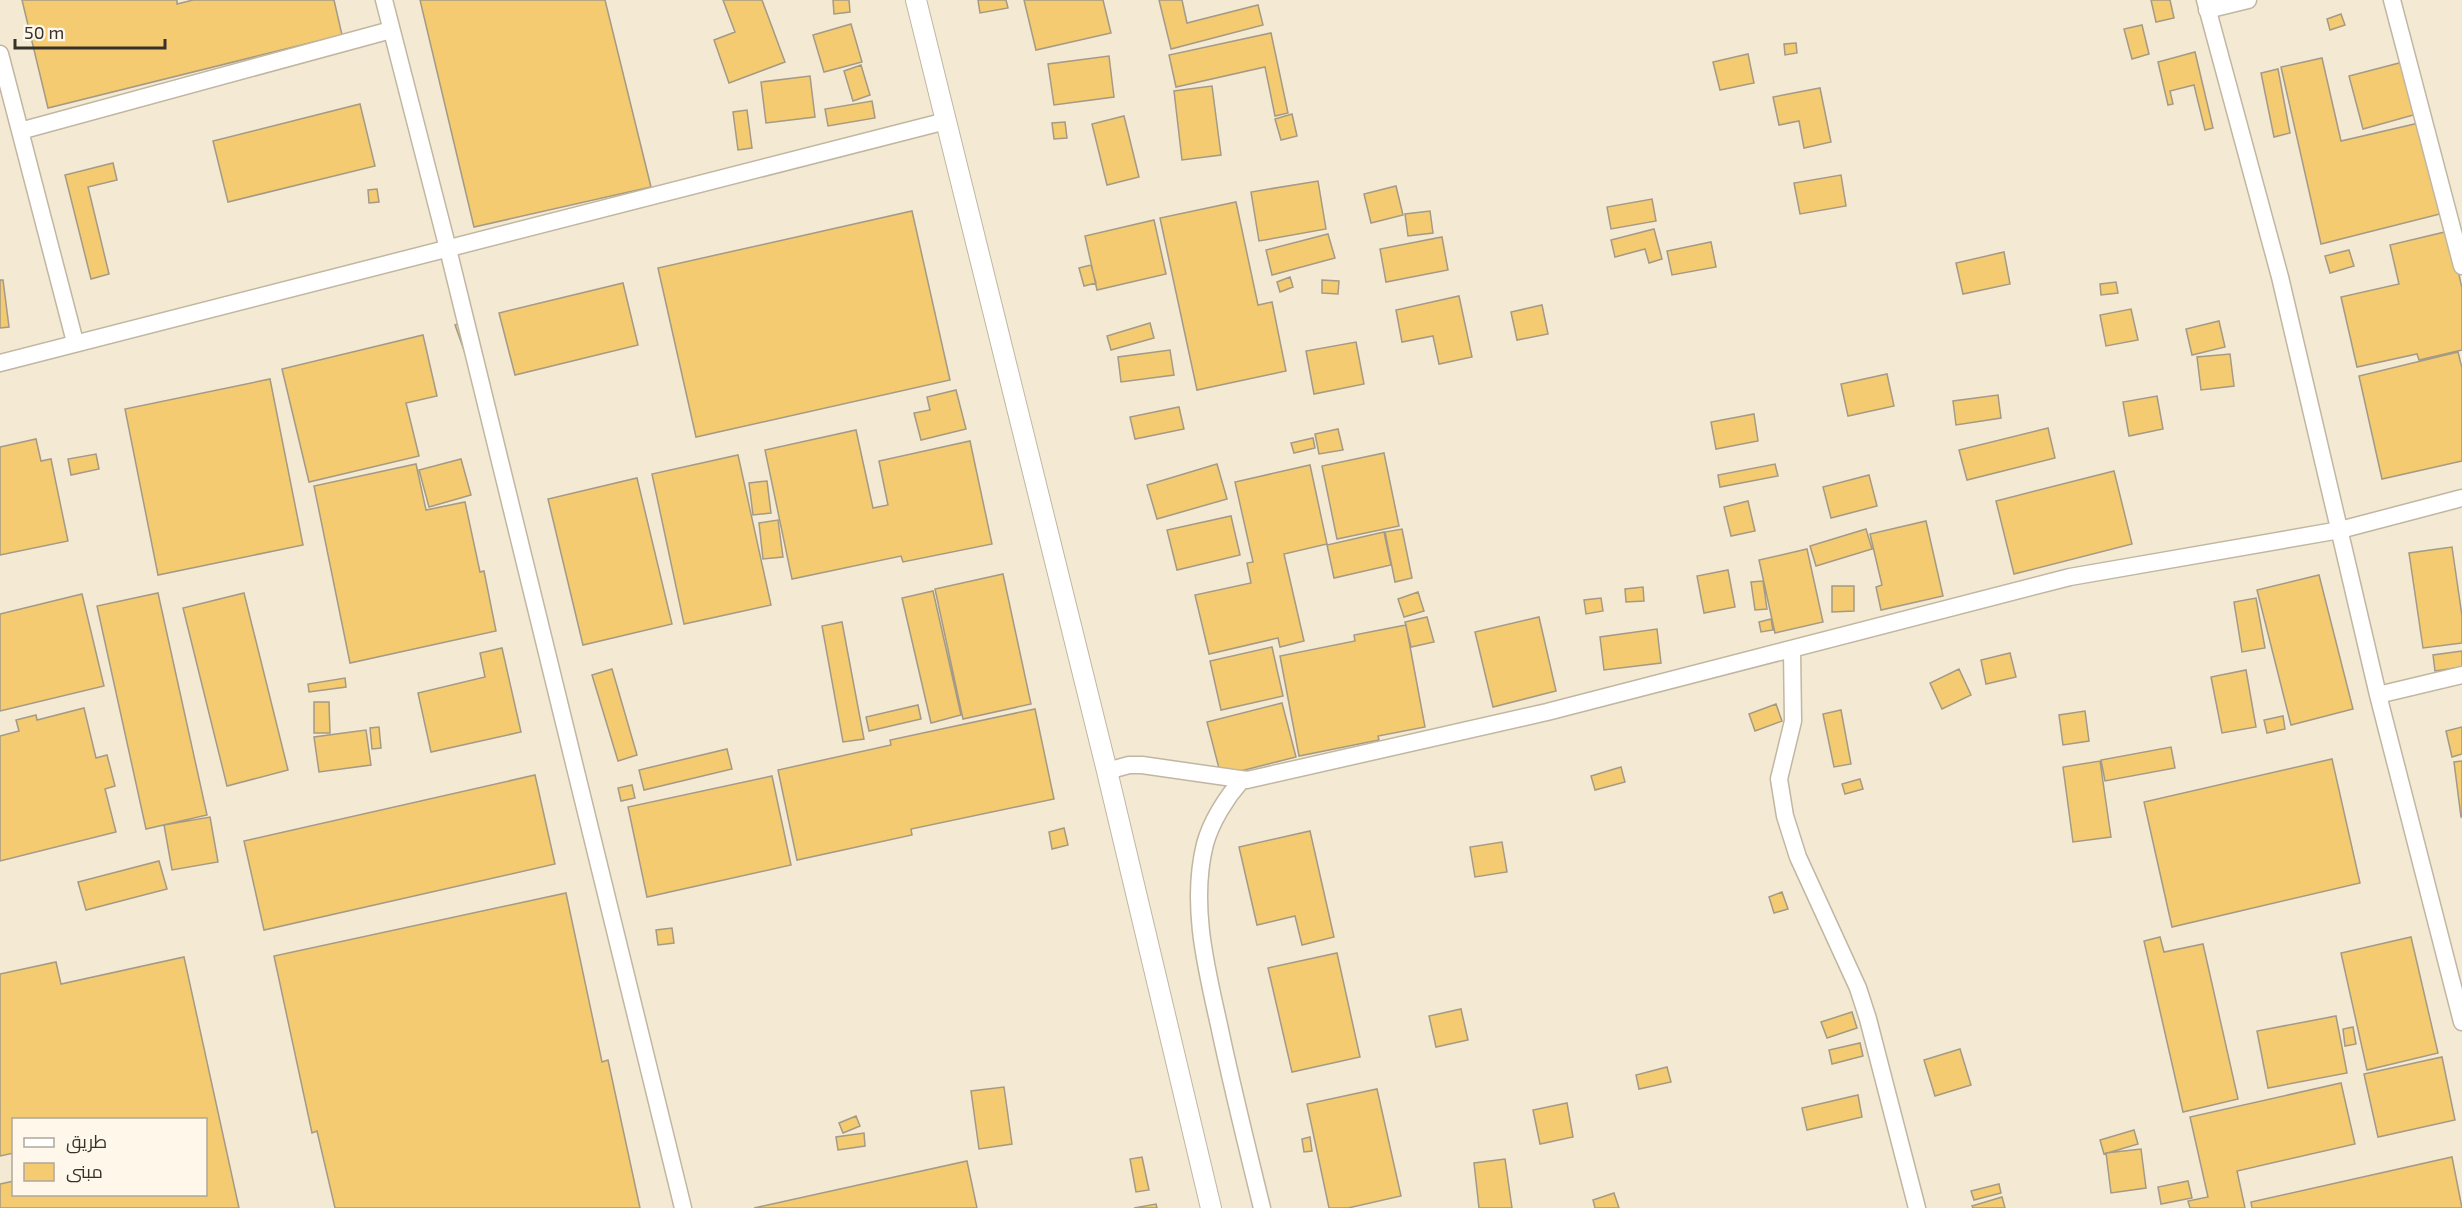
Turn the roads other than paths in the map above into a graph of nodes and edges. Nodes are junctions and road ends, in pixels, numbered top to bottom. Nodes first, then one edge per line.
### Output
1 (384, 0) edge
2 (916, 0) edge
3 (2248, 0) edge
4 (2392, 0) edge
5 (2206, 5) edge
6 (392, 30) junction
7 (0, 54) edge
8 (946, 121) junction
9 (20, 131) junction
10 (448, 249) junction
11 (2462, 266) edge
12 (75, 342) junction
13 (0, 363) edge
14 (2462, 498) edge
15 (2340, 530) junction
16 (1792, 650) junction
17 (2462, 675) edge
18 (2378, 695) junction
19 (1107, 771) junction
20 (1241, 781) junction
21 (2462, 1022) edge
22 (683, 1208) edge
23 (1211, 1208) edge
24 (1262, 1208) edge
25 (1917, 1208) edge

1 - 6 street
2 - 8 street
3 - 5 street
4 - 11 street
5 - 15 street
6 - 9 street
6 - 10 street
7 - 9 street
8 - 10 street
8 - 19 street
9 - 12 street
10 - 12 street
10 - 22 street
12 - 13 street
14 - 15 street
15 - 16 street
15 - 18 street
16 - 20 street
16 - 25 street
17 - 18 street
18 - 21 street
19 - 20 street
19 - 23 street
20 - 24 street

